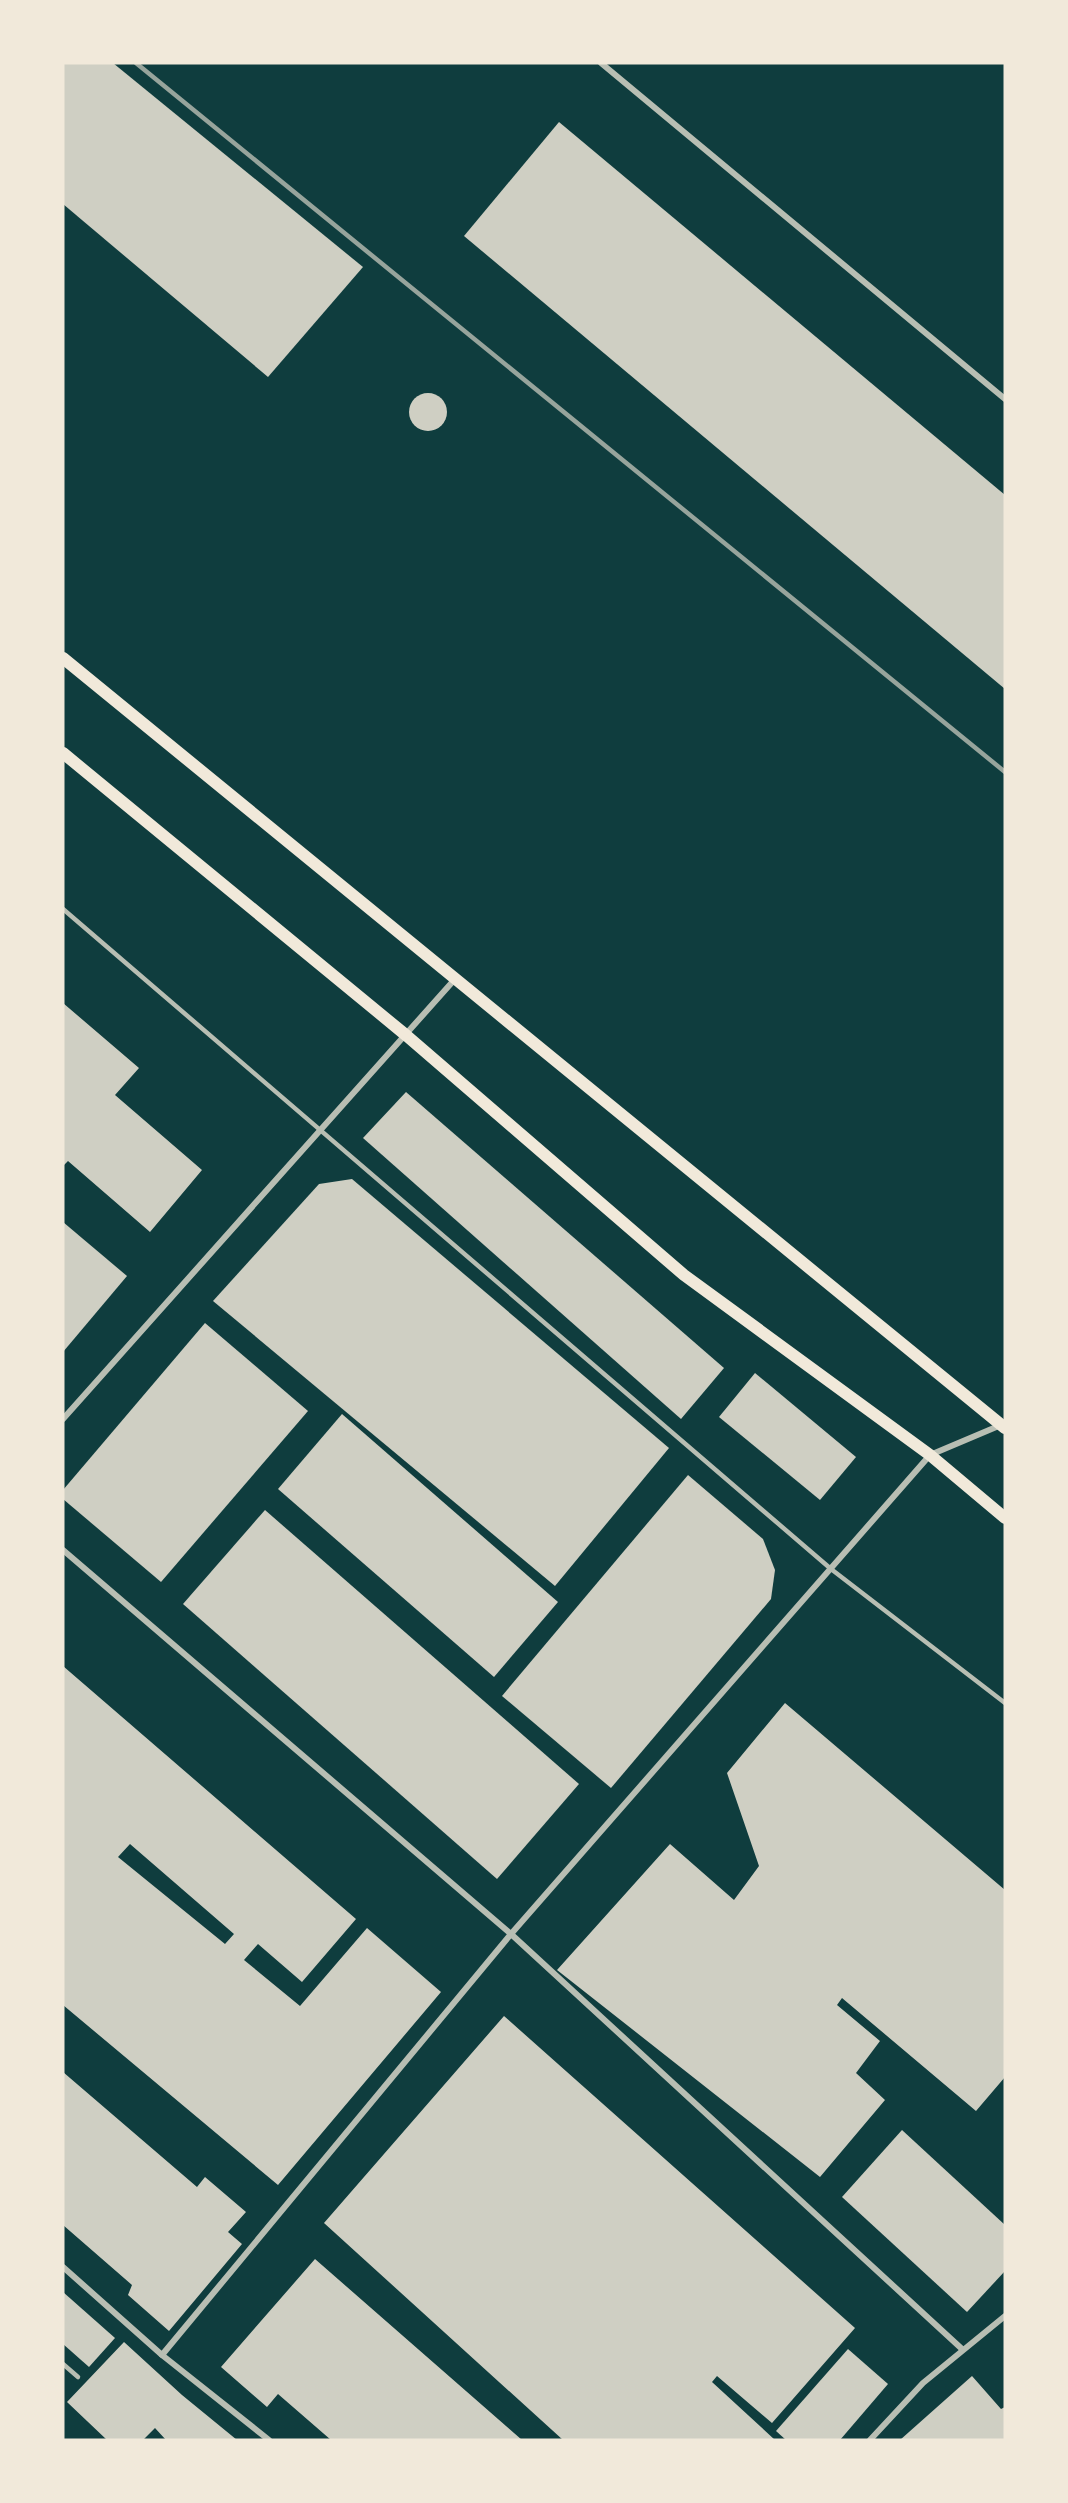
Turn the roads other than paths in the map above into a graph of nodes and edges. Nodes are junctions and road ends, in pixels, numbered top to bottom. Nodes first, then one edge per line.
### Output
1 (602, 63) edge
2 (1005, 399) edge
3 (63, 658) edge
4 (63, 753) edge
5 (63, 909) edge
6 (456, 978) junction
7 (407, 1036) junction
8 (322, 1129) junction
9 (63, 1419) edge
10 (1003, 1426) edge
11 (930, 1455) junction
12 (1005, 1518) edge
13 (63, 1550) edge
14 (831, 1569) junction
15 (1005, 1703) edge
16 (511, 1934) junction
17 (63, 2267) edge
18 (1005, 2316) edge
19 (962, 2349) junction
20 (162, 2355) junction
21 (63, 2364) edge
22 (78, 2377) dead end
23 (269, 2440) edge
24 (870, 2440) edge

1 - 2 street
3 - 6 main road
4 - 7 main road
5 - 8 lane
6 - 7 street
6 - 10 main road
7 - 8 street
7 - 11 main road
8 - 9 street
8 - 14 lane
10 - 11 street
11 - 12 main road
11 - 14 street
13 - 16 street
14 - 15 lane
14 - 16 street
16 - 19 street
16 - 20 street
17 - 20 street
18 - 19 street
19 - 24 street
20 - 23 street
21 - 22 lane

